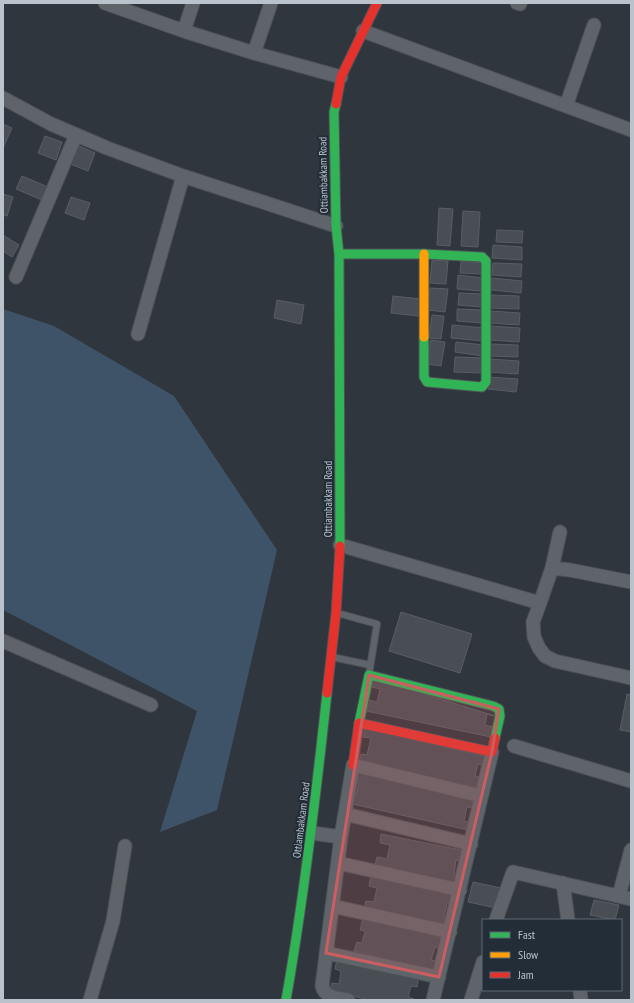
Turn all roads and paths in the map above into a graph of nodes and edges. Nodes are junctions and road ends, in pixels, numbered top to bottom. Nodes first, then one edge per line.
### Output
1 (105, 3) edge
2 (193, 3) edge
3 (270, 3) edge
4 (378, 3) edge
5 (594, 25) dead end
6 (184, 31) junction
7 (363, 31) junction
8 (254, 53) junction
9 (341, 77) junction
10 (3, 98) edge
11 (566, 106) junction
12 (631, 130) edge
13 (76, 136) junction
14 (183, 176) junction
15 (336, 226) junction
16 (339, 254) junction
17 (424, 254) junction
18 (16, 277) dead end
19 (138, 334) dead end
20 (560, 532) dead end
21 (340, 545) junction
22 (552, 568) junction
23 (631, 582) edge
24 (540, 603) junction
25 (336, 613) junction
26 (3, 641) edge
27 (331, 657) junction
28 (370, 665) junction
29 (369, 675) junction
30 (631, 678) edge
31 (151, 705) dead end
32 (359, 723) junction
33 (514, 746) dead end
34 (492, 752) junction
35 (353, 765) junction
36 (631, 781) edge
37 (481, 796) junction
38 (345, 814) junction
39 (312, 833) junction
40 (341, 837) junction
41 (471, 844) junction
42 (125, 846) dead end
43 (631, 850) edge
44 (338, 864) junction
45 (562, 883) junction
46 (460, 890) junction
47 (625, 898) edge
48 (332, 906) junction
49 (496, 919) edge
50 (568, 919) edge
51 (450, 932) junction
52 (326, 953) junction
53 (482, 965) edge
54 (439, 977) junction
55 (90, 1000) edge
56 (286, 1000) edge
57 (348, 1000) edge
58 (433, 1000) edge
59 (471, 1000) edge

1 - 6 street
2 - 6 street
3 - 8 street
4 - 7 street, Ottiambakkam Road
5 - 11 street
6 - 8 street
7 - 9 street, Ottiambakkam Road
7 - 11 street
8 - 9 street
9 - 15 street, Ottiambakkam Road
10 - 13 street
11 - 12 street
13 - 14 street
13 - 18 street
14 - 15 street
14 - 19 street
15 - 16 street, Ottiambakkam Road
16 - 17 street
16 - 21 street, Ottiambakkam Road
17 - 17 street
20 - 22 street
21 - 24 street
21 - 25 street, Ottiambakkam Road
22 - 23 street
22 - 24 street
24 - 30 street
25 - 27 street, Ottiambakkam Road
25 - 28 lane
26 - 31 street
27 - 28 lane
27 - 39 street, Ottiambakkam Road
28 - 29 lane
29 - 32 street
29 - 34 street
32 - 34 street
32 - 35 street
33 - 36 street
34 - 37 street
35 - 37 street
35 - 38 street
37 - 41 street
38 - 40 street
38 - 41 street
39 - 40 street
39 - 56 street, Ottiambakkam Road
40 - 44 street
41 - 46 street
42 - 55 street
43 - 47 street
44 - 46 street
44 - 48 street
45 - 47 street
45 - 49 street
45 - 50 street
46 - 51 street
48 - 51 street
48 - 52 street
51 - 54 street
52 - 54 street
52 - 57 street
53 - 59 street
54 - 58 street

